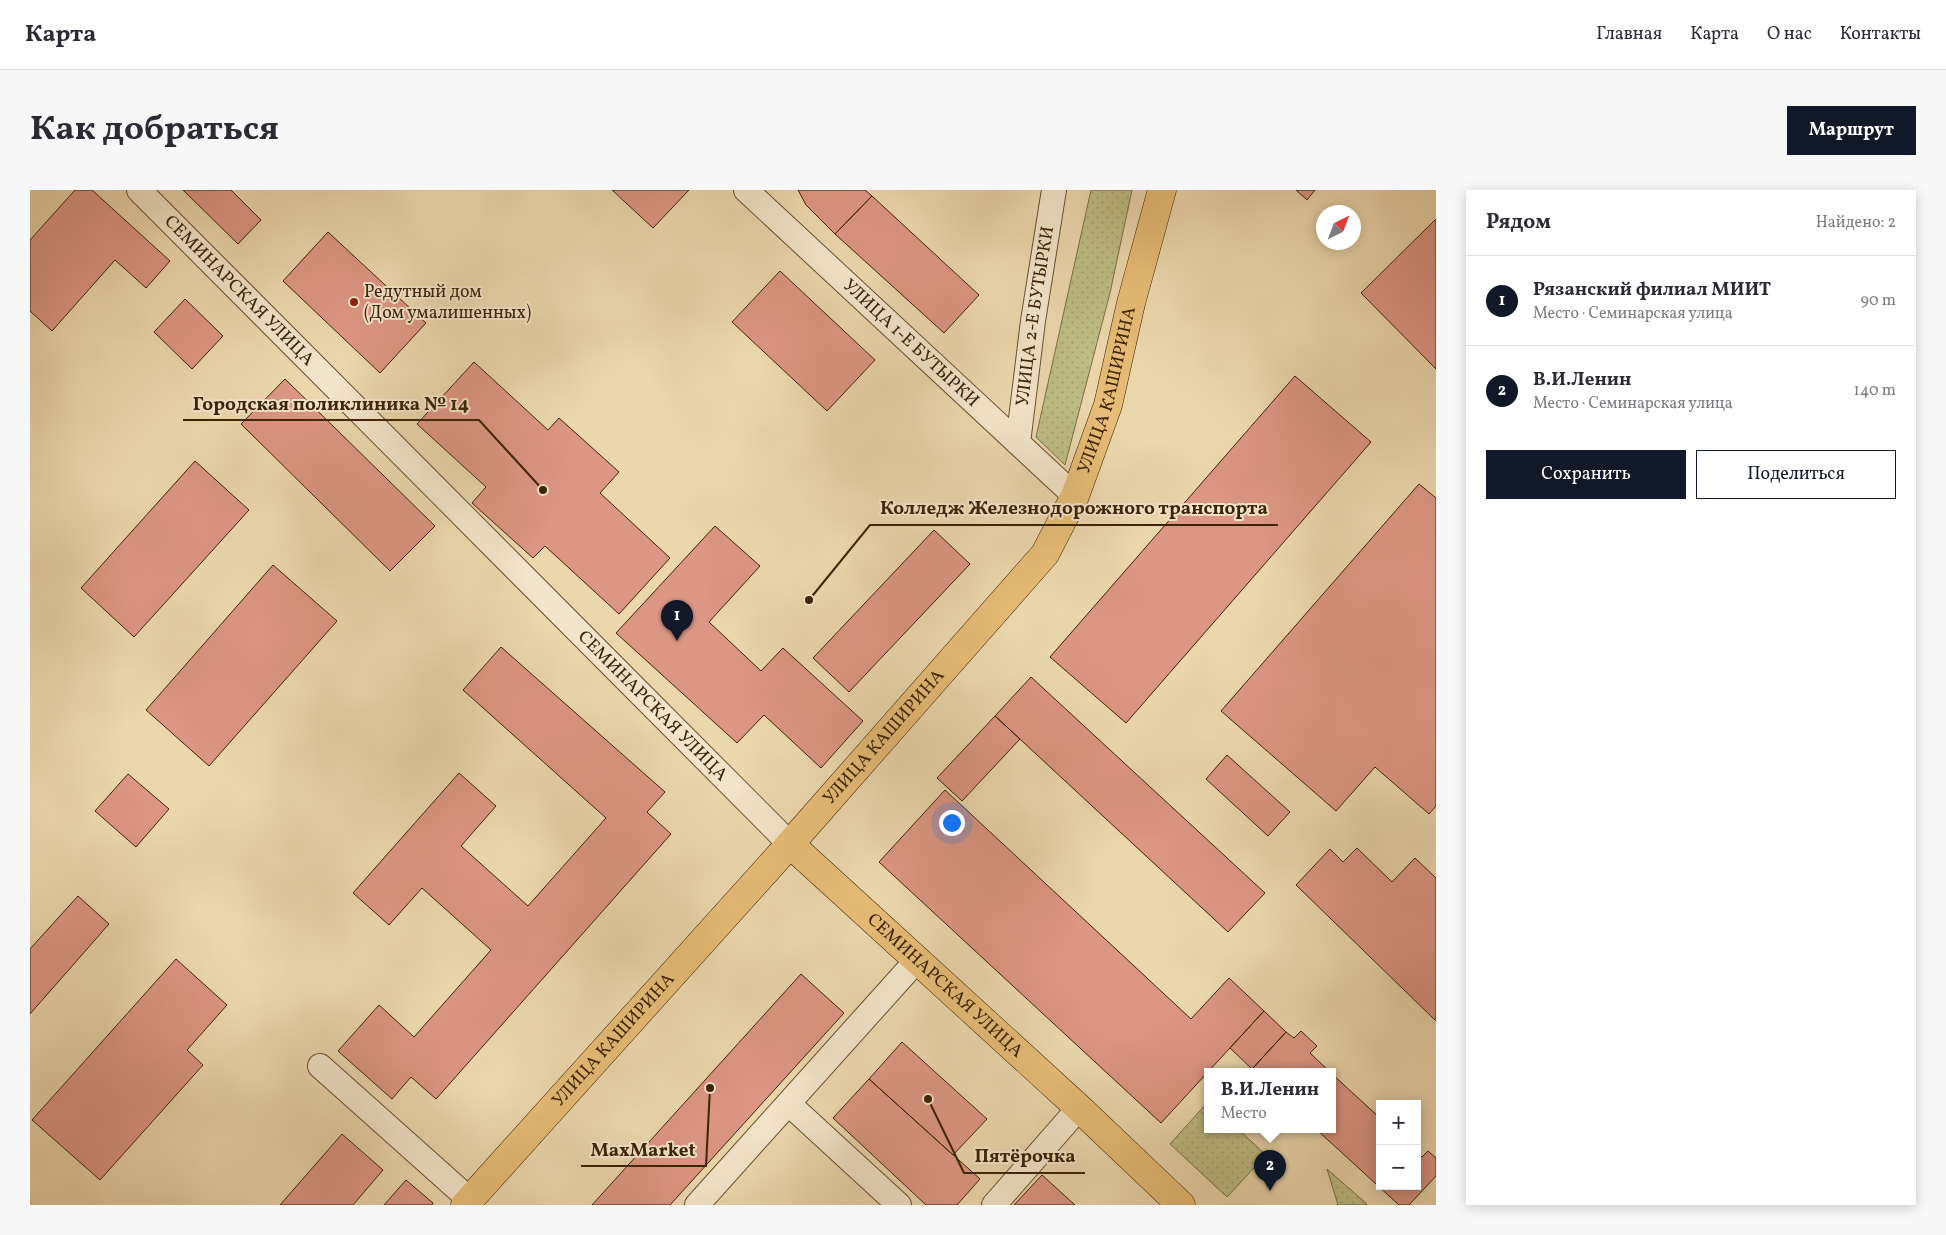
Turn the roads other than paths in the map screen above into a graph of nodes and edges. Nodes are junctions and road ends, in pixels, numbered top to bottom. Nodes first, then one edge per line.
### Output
1 (139, 190) edge
2 (746, 190) edge
3 (1054, 190) edge
4 (1162, 190) edge
5 (1018, 443) junction
6 (1075, 496) junction
7 (790, 844) junction
8 (917, 960) junction
9 (320, 1066) dead end
10 (789, 1104) junction
11 (1079, 1108) junction
12 (468, 1202) edge
13 (697, 1205) edge
14 (899, 1205) edge
15 (994, 1205) edge
16 (1180, 1205) edge

1 - 7 street, СЕМИНАРСКАЯ УЛИЦА
2 - 5 street, УЛИЦА 1-Е БУТЫРКИ
3 - 5 street, УЛИЦА 2-Е БУТЫРКИ
4 - 6 main road, УЛИЦА КАШИРИНА
5 - 6 street, УЛИЦА 1-Е БУТЫРКИ
6 - 7 main road, УЛИЦА КАШИРИНА
7 - 8 main road, СЕМИНАРСКАЯ УЛИЦА
7 - 12 main road, УЛИЦА КАШИРИНА
8 - 10 street
8 - 11 main road, СЕМИНАРСКАЯ УЛИЦА
9 - 12 street
10 - 13 street
10 - 14 street
11 - 15 street
11 - 16 main road, СЕМИНАРСКАЯ УЛИЦА

